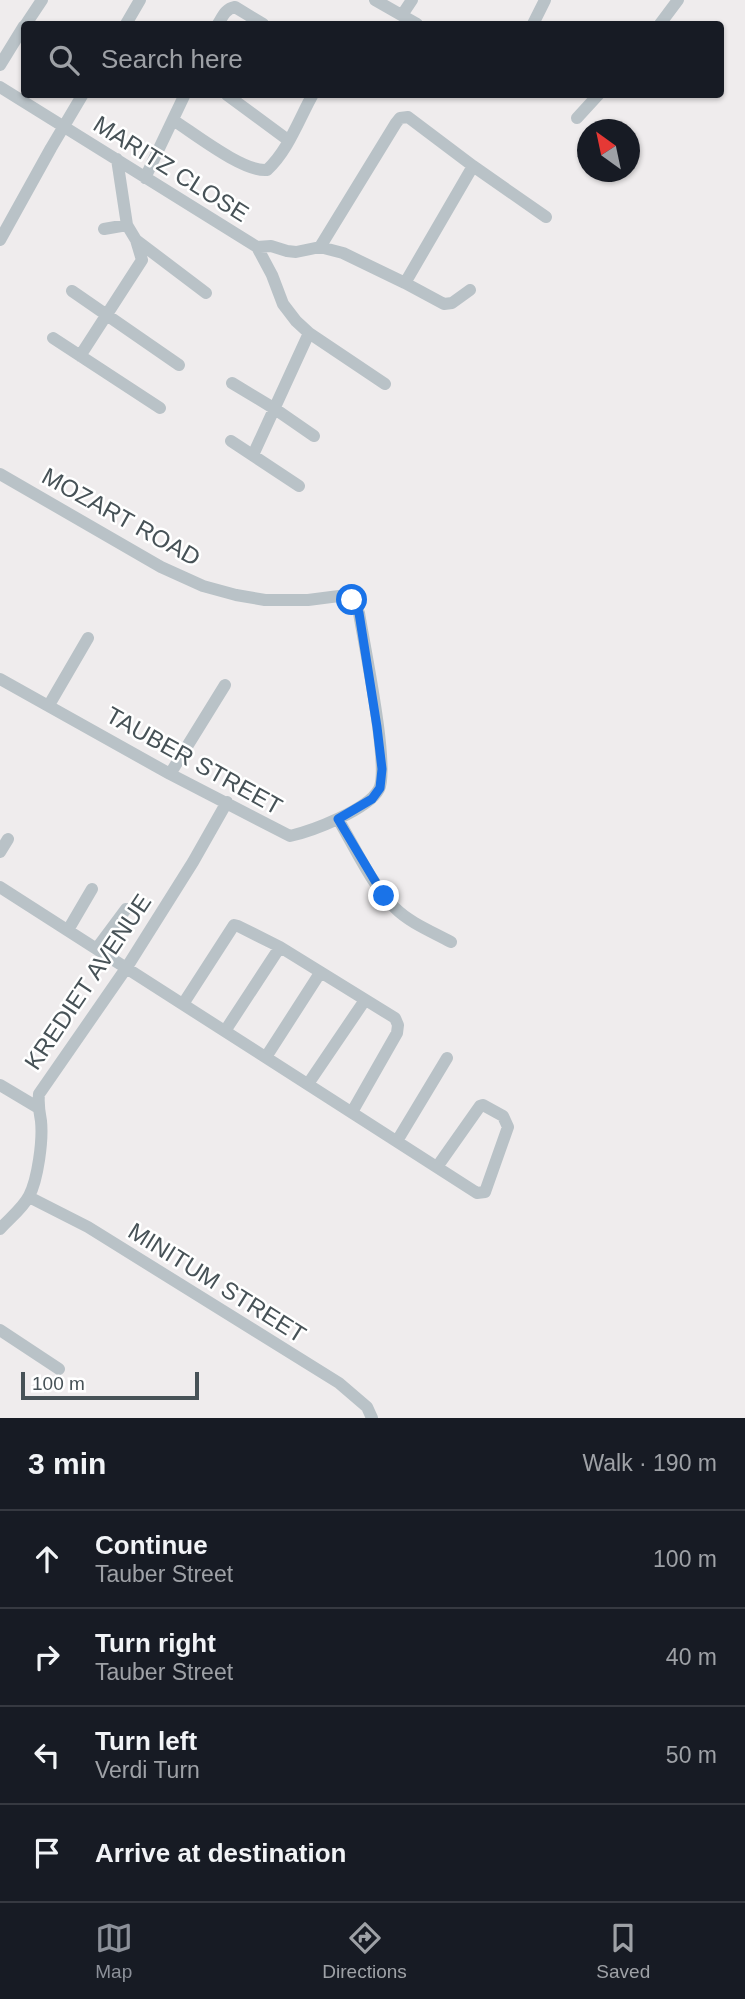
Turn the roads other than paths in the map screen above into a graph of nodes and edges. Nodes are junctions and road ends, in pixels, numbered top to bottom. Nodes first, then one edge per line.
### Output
1 (41, 0) edge
2 (140, 0) edge
3 (375, 0) edge
4 (412, 0) edge
5 (545, 0) edge
6 (678, 0) edge
7 (402, 15) junction
8 (28, 21) edge
9 (127, 21) edge
10 (220, 21) edge
11 (258, 21) edge
12 (412, 21) edge
13 (534, 21) edge
14 (662, 21) edge
15 (21, 31) edge
16 (0, 65) edge
17 (0, 88) edge
18 (81, 98) edge
19 (183, 98) edge
20 (231, 98) edge
21 (311, 98) edge
22 (596, 98) edge
23 (578, 118) dead end
24 (173, 120) junction
25 (63, 127) junction
26 (288, 141) junction
27 (117, 159) junction
28 (473, 166) junction
29 (145, 178) junction
30 (546, 217) dead end
31 (127, 225) junction
32 (104, 229) dead end
33 (1, 235) edge
34 (135, 240) junction
35 (257, 247) junction
36 (320, 247) junction
37 (405, 283) junction
38 (470, 290) dead end
39 (72, 291) dead end
40 (206, 293) dead end
41 (105, 315) junction
42 (309, 333) junction
43 (53, 338) dead end
44 (80, 356) junction
45 (179, 365) dead end
46 (232, 383) dead end
47 (385, 384) dead end
48 (160, 408) dead end
49 (275, 409) junction
50 (314, 436) dead end
51 (231, 441) dead end
52 (253, 456) junction
53 (0, 474) edge
54 (299, 486) dead end
55 (348, 598) joint
56 (88, 638) dead end
57 (0, 679) edge
58 (225, 685) dead end
59 (49, 705) junction
60 (170, 774) junction
61 (227, 802) junction
62 (338, 819) junction
63 (8, 839) dead end
64 (0, 852) edge
65 (0, 887) edge
66 (92, 889) dead end
67 (126, 909) dead end
68 (68, 930) junction
69 (451, 942) dead end
70 (280, 947) junction
71 (97, 948) junction
72 (127, 967) junction
73 (320, 973) junction
74 (365, 1000) junction
75 (183, 1004) junction
76 (225, 1031) junction
77 (266, 1057) junction
78 (447, 1058) dead end
79 (308, 1084) junction
80 (0, 1085) edge
81 (37, 1107) junction
82 (352, 1112) junction
83 (397, 1141) junction
84 (437, 1167) junction
85 (29, 1197) junction
86 (0, 1229) edge
87 (0, 1330) edge
88 (59, 1368) dead end
89 (372, 1418) edge

1 - 8 street
2 - 9 street
3 - 7 street
4 - 7 street
5 - 13 street
6 - 14 street
7 - 12 street
10 - 11 street
15 - 16 street
17 - 25 street, MARITZ CLOSE
18 - 25 street
19 - 24 street
20 - 26 street
21 - 26 street
22 - 23 street
24 - 26 street
24 - 29 street
25 - 27 street, MARITZ CLOSE
25 - 33 street
27 - 29 street, MARITZ CLOSE
27 - 31 street
28 - 30 street
28 - 36 street
28 - 37 street
29 - 35 street, MARITZ CLOSE
31 - 32 street
31 - 34 street
34 - 40 street
34 - 41 street
35 - 36 street
35 - 42 street, MARITZ CLOSE
36 - 37 street
37 - 38 street
39 - 41 street
41 - 44 street
41 - 45 street
42 - 47 street, MARITZ CLOSE
42 - 49 street
43 - 44 street
44 - 48 street
46 - 49 street
49 - 50 street
49 - 52 street
51 - 52 street
52 - 54 street
53 - 55 street, MOZART ROAD
55 - 62 street, TAUBER STREET
56 - 59 street
57 - 59 street, TAUBER STREET
58 - 60 street
59 - 60 street, TAUBER STREET
60 - 61 street, TAUBER STREET
61 - 62 street, TAUBER STREET
61 - 72 street, KREDIET AVENUE
62 - 69 street
63 - 64 street
65 - 68 street
66 - 68 street
67 - 71 street
68 - 71 street
70 - 73 street
70 - 75 street
70 - 76 street
71 - 72 street
72 - 75 street
72 - 81 street, KREDIET AVENUE
73 - 74 street
73 - 77 street
74 - 79 street
74 - 82 street
75 - 76 street
76 - 77 street
77 - 79 street
78 - 83 street
79 - 82 street
80 - 81 street
81 - 85 street, KREDIET AVENUE
82 - 83 street
83 - 84 street
84 - 84 street
85 - 86 street, KREDIET AVENUE
85 - 89 street, MINITUM STREET
87 - 88 street

